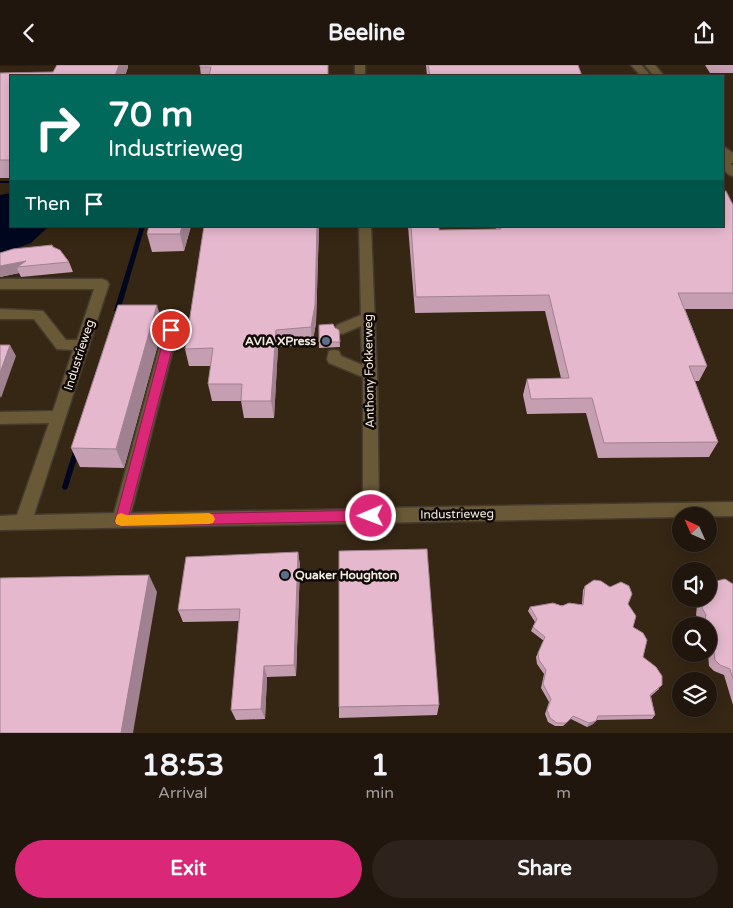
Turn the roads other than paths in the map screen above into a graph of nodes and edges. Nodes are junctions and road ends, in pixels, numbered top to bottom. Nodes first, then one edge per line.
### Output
1 (636, 65) edge
2 (650, 65) edge
3 (645, 75) edge
4 (658, 75) edge
5 (724, 150) edge
6 (733, 160) edge
7 (724, 163) edge
8 (733, 173) edge
9 (365, 227) edge
10 (0, 285) edge
11 (0, 314) edge
12 (368, 318) junction
13 (342, 329) dead end
14 (171, 330) dead end
15 (82, 345) junction
16 (334, 355) dead end
17 (370, 374) junction
18 (59, 417) junction
19 (0, 418) edge
20 (733, 509) edge
21 (371, 516) junction
22 (121, 521) junction
23 (23, 522) junction
24 (0, 523) edge

1 - 3 street
2 - 4 street
5 - 6 street
7 - 8 street
9 - 12 street, Anthony Fokkerweg
10 - 15 street, Industrieweg
11 - 15 street
12 - 13 street
12 - 17 street, Anthony Fokkerweg
14 - 22 street
15 - 18 street, Industrieweg
16 - 17 street
17 - 21 street, Anthony Fokkerweg
18 - 19 street
18 - 23 street, Industrieweg
20 - 21 street, Industrieweg
21 - 22 street, Industrieweg
22 - 23 street, Industrieweg
23 - 24 street, Industrieweg

